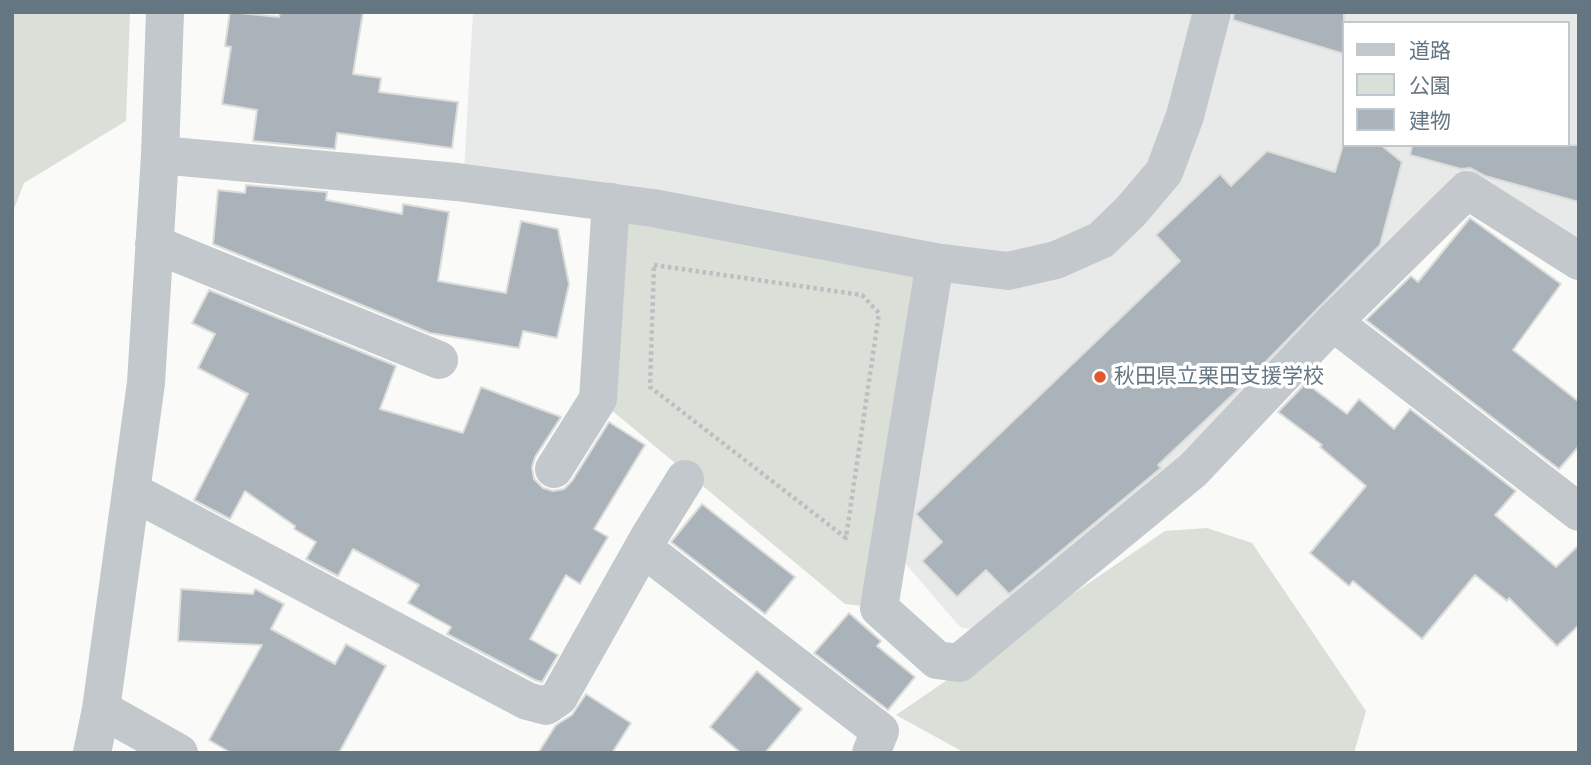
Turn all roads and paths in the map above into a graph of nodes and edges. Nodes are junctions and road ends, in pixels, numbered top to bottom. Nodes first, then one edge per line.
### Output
1 (165, 12) edge
2 (1213, 12) edge
3 (160, 155) junction
4 (611, 202) junction
5 (154, 244) junction
6 (1579, 261) edge
7 (935, 262) junction
8 (1333, 322) junction
9 (439, 359) dead end
10 (650, 387) joint
11 (554, 469) dead end
12 (685, 480) dead end
13 (133, 492) junction
14 (1579, 512) edge
15 (643, 548) junction
16 (101, 709) junction
17 (92, 753) edge
18 (179, 753) edge
19 (871, 753) edge

1 - 3 street
2 - 7 street
3 - 4 street
3 - 5 street
4 - 7 street
4 - 11 street
5 - 9 street
5 - 13 street
6 - 8 street
7 - 8 street
8 - 14 street
10 - 10 path
12 - 15 street
13 - 15 street
13 - 16 street
15 - 19 street
16 - 17 street
16 - 18 street

